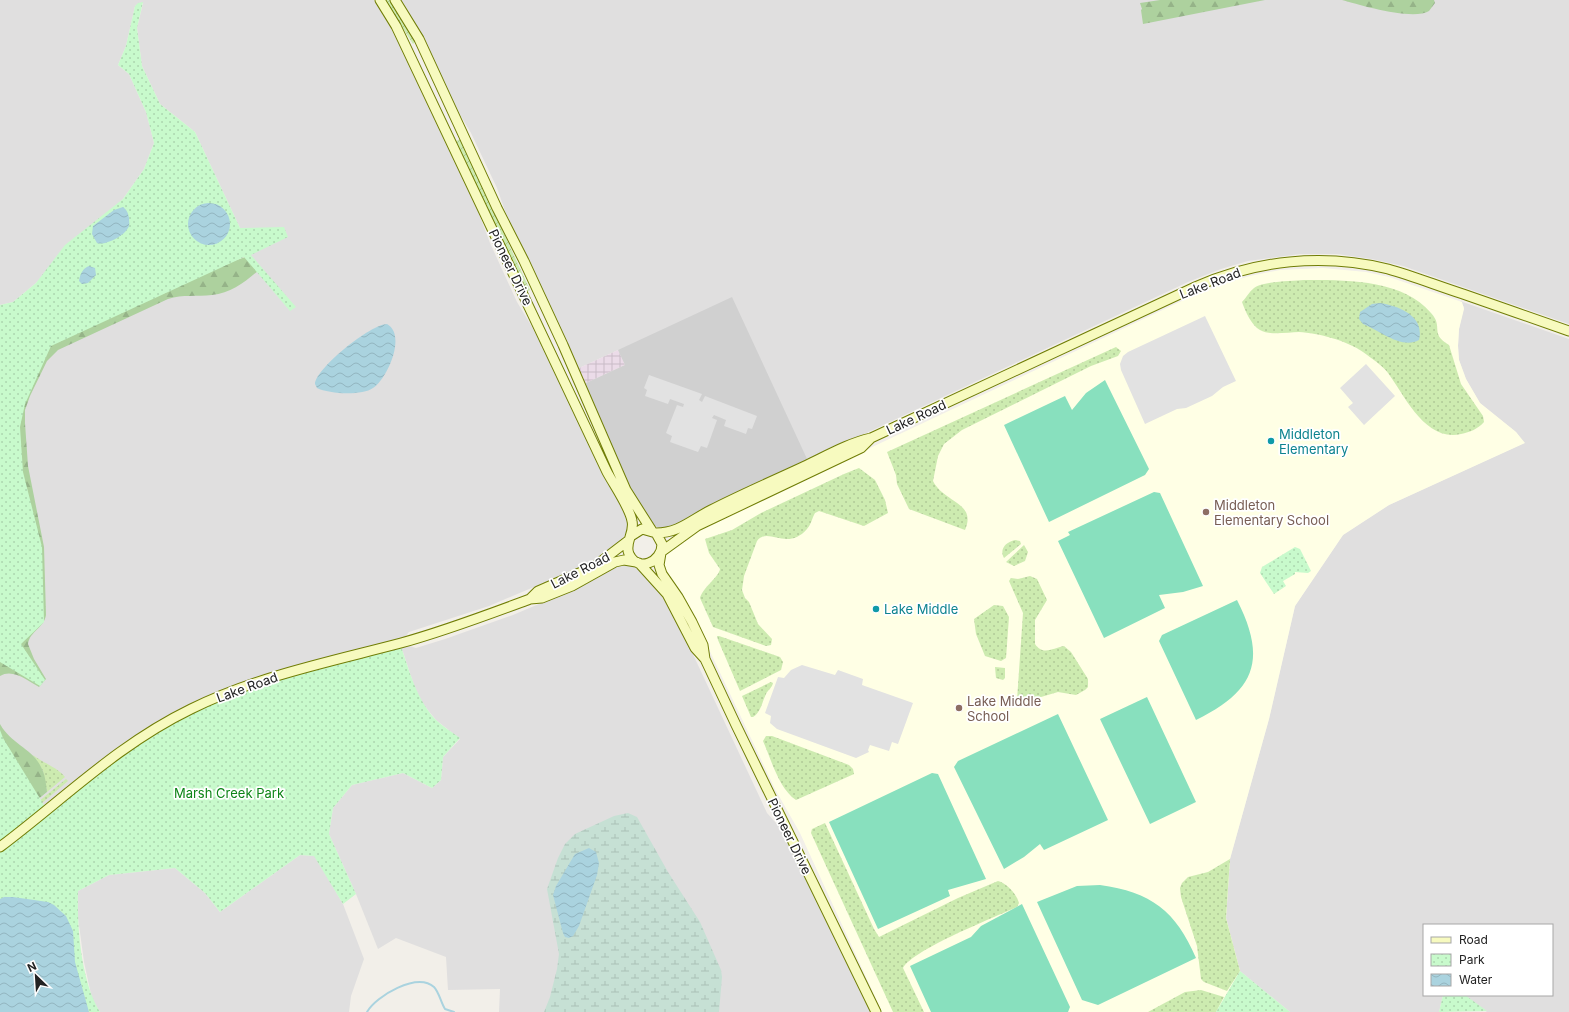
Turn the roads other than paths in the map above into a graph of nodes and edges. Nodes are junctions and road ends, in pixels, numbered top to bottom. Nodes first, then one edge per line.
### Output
1 (380, 0) edge
2 (395, 0) edge
3 (1569, 331) edge
4 (871, 438) junction
5 (654, 532) junction
6 (630, 538) junction
7 (661, 552) junction
8 (638, 562) junction
9 (530, 599) junction
10 (705, 659) junction
11 (0, 847) edge
12 (876, 1012) edge

1 - 6 street, Pioneer Drive
2 - 5 street, Pioneer Drive
3 - 4 street, Lake Road
4 - 5 street, Lake Road
4 - 7 street, Lake Road
5 - 6 street
5 - 7 street
6 - 8 street
6 - 9 street, Lake Road
7 - 8 street
7 - 10 street, Pioneer Drive
8 - 9 street, Lake Road
8 - 10 street, Pioneer Drive
9 - 11 street, Lake Road
10 - 12 street, Pioneer Drive

